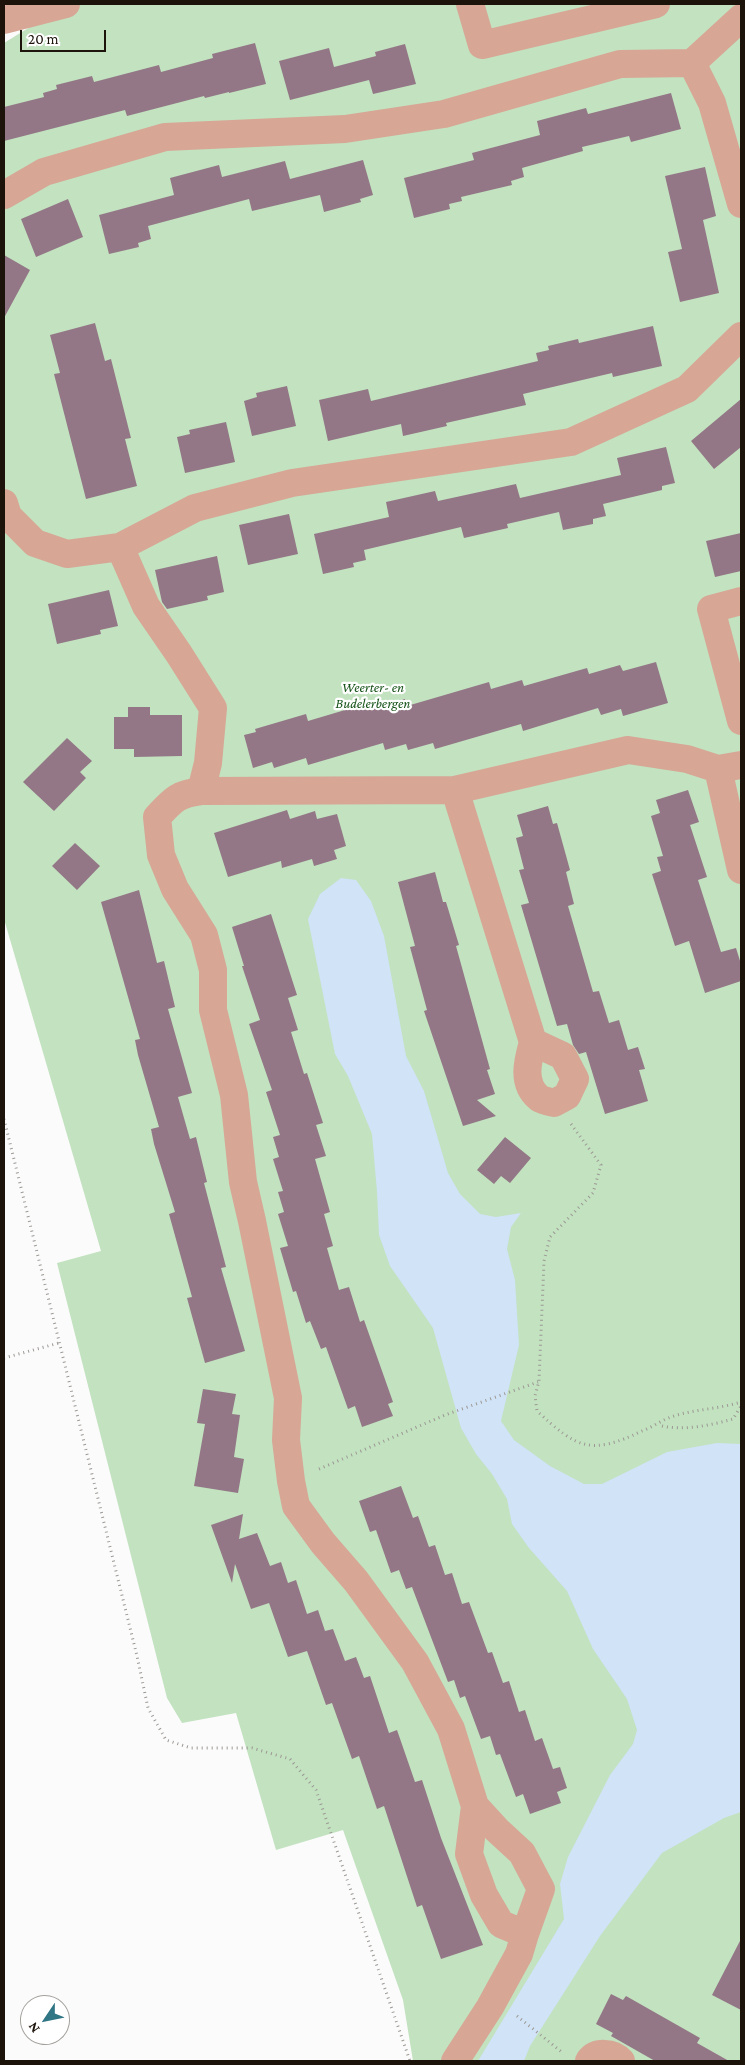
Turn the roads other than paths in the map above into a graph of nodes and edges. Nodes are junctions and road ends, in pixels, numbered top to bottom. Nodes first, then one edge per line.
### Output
1 (66, 4) edge
2 (470, 4) edge
3 (656, 4) edge
4 (741, 18) edge
5 (4, 20) edge
6 (692, 63) junction
7 (4, 195) edge
8 (741, 204) edge
9 (740, 340) edge
10 (4, 503) edge
11 (120, 547) junction
12 (741, 601) edge
13 (741, 721) edge
14 (730, 767) edge
15 (455, 790) junction
16 (201, 791) junction
17 (741, 870) edge
18 (533, 1042) junction
19 (475, 1806) junction
20 (524, 1934) junction
21 (577, 2058) edge
22 (455, 2061) edge
23 (621, 2061) edge

1 - 5 street
2 - 3 street
4 - 6 street
6 - 7 street
6 - 8 street
9 - 11 street
10 - 11 street
11 - 16 street
12 - 13 street
14 - 15 street
14 - 17 street
15 - 16 street
15 - 18 street
16 - 19 street
18 - 18 street
19 - 20 street
19 - 20 street
20 - 22 street
21 - 23 street

